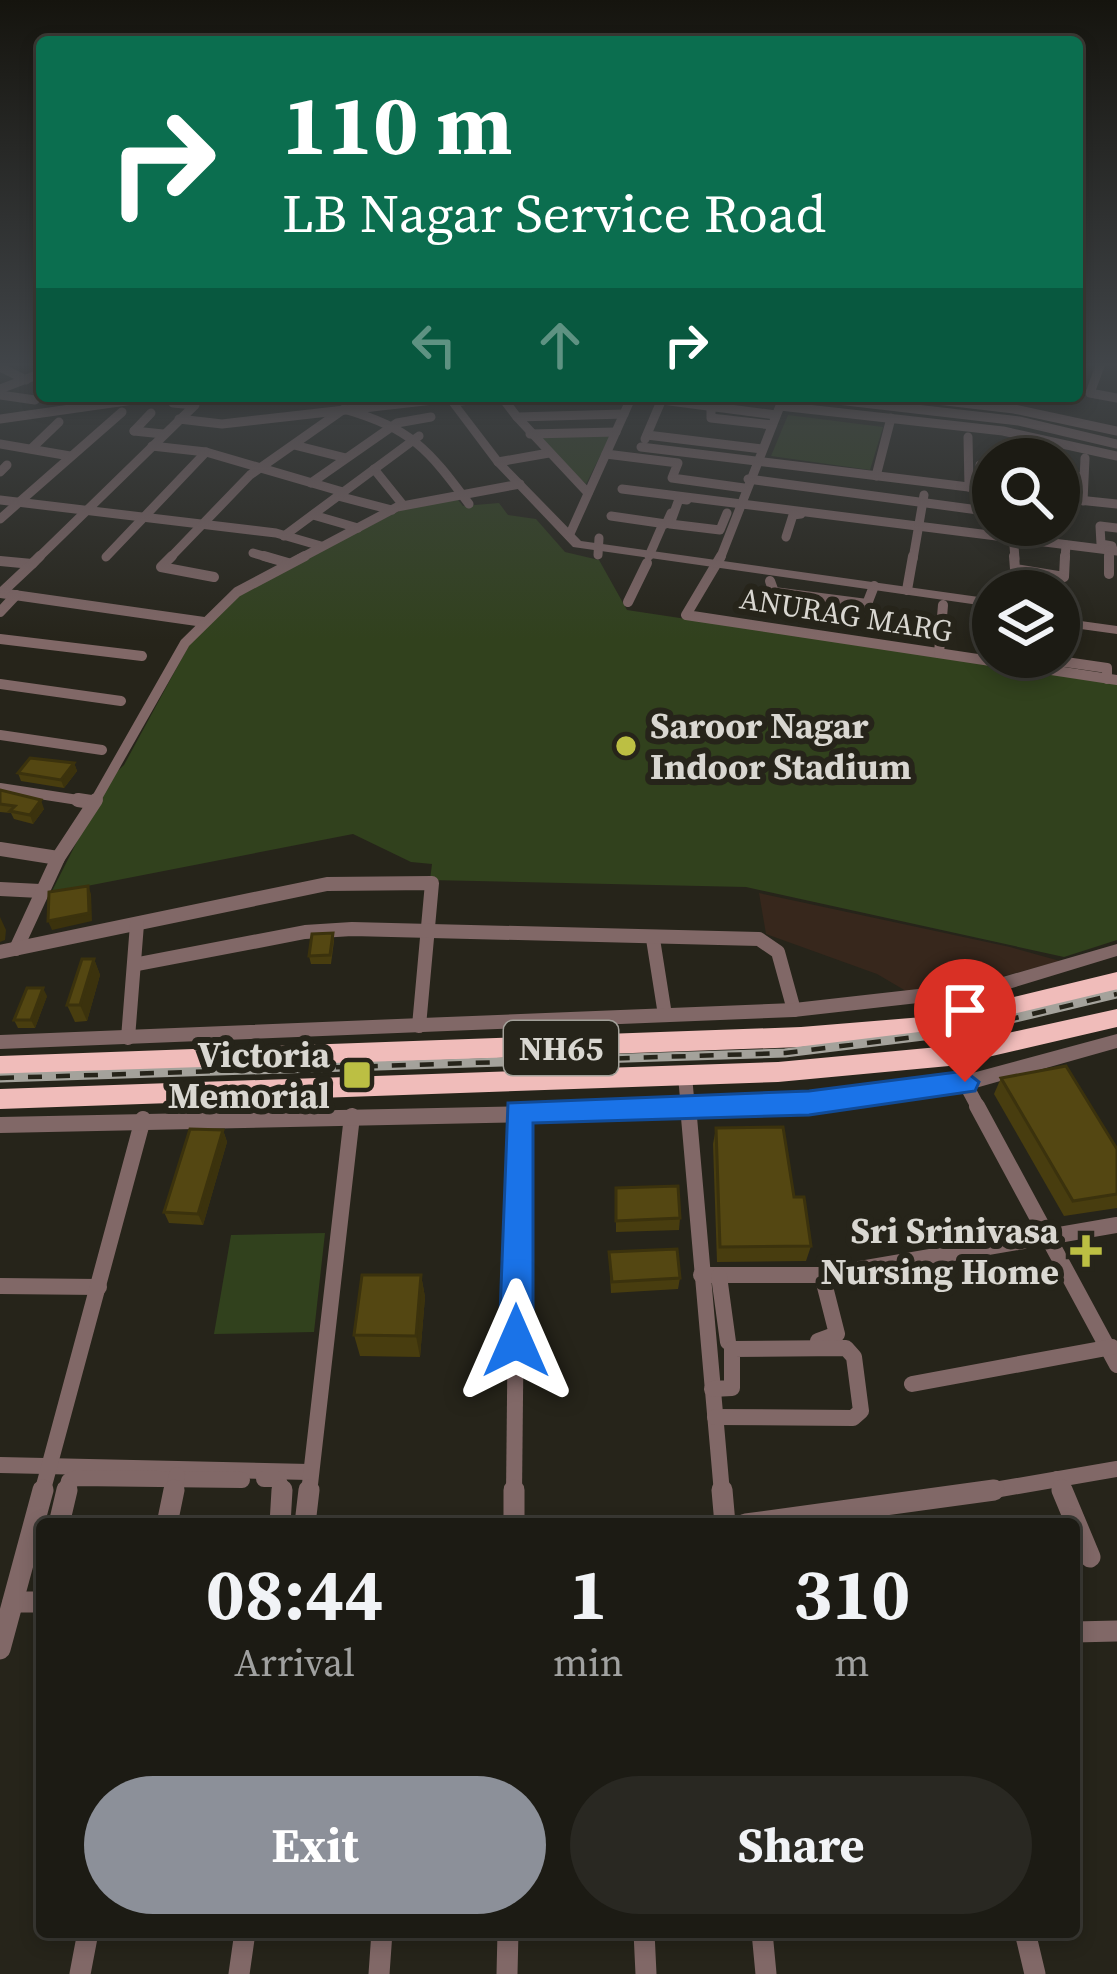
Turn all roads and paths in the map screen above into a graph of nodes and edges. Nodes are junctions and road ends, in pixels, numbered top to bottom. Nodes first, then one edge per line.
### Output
1 (66, 455) edge
2 (142, 455) edge
3 (203, 455) edge
4 (217, 455) edge
5 (278, 455) edge
6 (334, 455) edge
7 (350, 455) edge
8 (393, 455) edge
9 (433, 455) edge
10 (492, 455) edge
11 (537, 455) edge
12 (551, 455) edge
13 (605, 455) edge
14 (657, 455) edge
15 (706, 455) edge
16 (707, 455) joint
17 (758, 455) edge
18 (881, 455) edge
19 (968, 455) edge
20 (70, 456) joint
21 (346, 458) junction
22 (681, 458) junction
23 (1085, 458) dead end
24 (756, 461) junction
25 (497, 462) junction
26 (260, 467) junction
27 (817, 468) junction
28 (374, 469) junction
29 (1080, 474) edge
30 (876, 476) junction
31 (695, 481) junction
32 (926, 482) junction
33 (310, 483) junction
34 (746, 483) junction
35 (520, 484) junction
36 (969, 487) junction
37 (972, 488) edge
38 (622, 489) dead end
39 (647, 492) junction
40 (588, 493) junction
41 (340, 494) junction
42 (679, 496) junction
43 (465, 499) junction
44 (0, 500) edge
45 (1080, 500) edge
46 (19, 502) junction
47 (922, 502) junction
48 (733, 504) junction
49 (1117, 504) edge
50 (640, 506) dead end
51 (397, 508) junction
52 (972, 509) edge
53 (84, 510) junction
54 (803, 512) junction
55 (544, 513) junction
56 (313, 514) junction
57 (611, 516) dead end
58 (142, 517) junction
59 (826, 517) junction
60 (0, 520) edge
61 (199, 524) junction
62 (662, 526) dead end
63 (918, 526) junction
64 (1117, 527) edge
65 (358, 528) junction
66 (280, 535) junction
67 (972, 535) edge
68 (568, 536) junction
69 (786, 537) dead end
70 (323, 546) junction
71 (1020, 546) edge
72 (1054, 546) edge
73 (1066, 547) junction
74 (599, 548) junction
75 (1114, 549) edge
76 (106, 557) dead end
77 (648, 559) junction
78 (0, 561) edge
79 (288, 563) junction
80 (35, 564) junction
81 (713, 568) junction
82 (1109, 574) dead end
83 (214, 577) dead end
84 (873, 590) junction
85 (908, 590) junction
86 (1, 593) edge
87 (16, 595) junction
88 (972, 600) edge
89 (628, 602) dead end
90 (943, 605) junction
91 (972, 610) edge
92 (0, 612) edge
93 (1080, 619) edge
94 (1117, 621) edge
95 (203, 622) junction
96 (1080, 622) edge
97 (1117, 630) edge
98 (0, 639) edge
99 (939, 653) junction
100 (142, 656) dead end
101 (972, 657) edge
102 (1080, 664) edge
103 (1080, 673) edge
104 (1112, 679) edge
105 (0, 684) edge
106 (121, 701) dead end
107 (0, 735) edge
108 (102, 750) dead end
109 (0, 788) edge
110 (91, 802) junction
111 (0, 849) edge
112 (58, 859) junction
113 (0, 889) edge
114 (40, 891) junction
115 (128, 921) junction
116 (428, 928) junction
117 (653, 939) junction
118 (16, 949) junction
119 (1117, 950) edge
120 (0, 952) edge
121 (139, 964) junction
122 (1117, 981) edge
123 (1048, 1000) junction
124 (1016, 1008) junction
125 (794, 1010) junction
126 (697, 1014) junction
127 (665, 1016) junction
128 (1117, 1018) edge
129 (419, 1026) junction
130 (1073, 1030) junction
131 (1040, 1038) junction
132 (128, 1039) junction
133 (1117, 1041) edge
134 (0, 1042) edge
135 (704, 1042) junction
136 (88, 1063) junction
137 (0, 1066) edge
138 (685, 1076) junction
139 (965, 1082) junction
140 (78, 1097) junction
141 (0, 1100) edge
142 (688, 1111) junction
143 (518, 1112) junction
144 (352, 1116) junction
145 (143, 1119) junction
146 (0, 1125) edge
147 (1117, 1225) edge
148 (1048, 1237) junction
149 (837, 1274) dead end
150 (710, 1275) junction
151 (0, 1286) edge
152 (99, 1287) junction
153 (707, 1342) junction
154 (728, 1342) junction
155 (1114, 1353) edge
156 (912, 1384) dead end
157 (712, 1389) junction
158 (715, 1417) junction
159 (0, 1465) edge
160 (52, 1468) junction
161 (1117, 1469) edge
162 (309, 1472) junction
163 (176, 1475) junction
164 (1057, 1479) junction
165 (37, 1518) edge
166 (60, 1518) edge
167 (168, 1518) edge
168 (281, 1518) edge
169 (305, 1518) edge
170 (514, 1518) edge
171 (724, 1518) edge
172 (800, 1518) edge
173 (1074, 1518) edge
174 (36, 1523) edge
175 (1080, 1533) edge
176 (1090, 1557) dead end
177 (36, 1600) edge
178 (13, 1602) junction
179 (1117, 1631) edge
180 (1080, 1632) edge
181 (0, 1649) edge
182 (87, 1938) edge
183 (244, 1938) edge
184 (382, 1938) edge
185 (508, 1938) edge
186 (644, 1938) edge
187 (763, 1938) edge
188 (1026, 1938) edge
189 (80, 1974) edge
190 (239, 1974) edge
191 (379, 1974) edge
192 (507, 1974) edge
193 (646, 1974) edge
194 (766, 1974) edge
195 (1035, 1974) edge

1 - 20 street
2 - 53 street
3 - 58 street
4 - 26 street
5 - 26 street
6 - 21 street
7 - 21 street
8 - 28 street
9 - 43 street
10 - 25 street
11 - 25 street
12 - 40 street
13 - 40 street
14 - 22 street
15 - 22 street
16 - 24 street
16 - 31 street
17 - 24 street
18 - 30 street
19 - 36 street
20 - 46 street
21 - 33 street
22 - 31 street
23 - 29 street
24 - 27 street
24 - 34 street
25 - 35 street
26 - 33 street
26 - 61 street
27 - 30 street
27 - 54 street
28 - 41 street
28 - 51 street
30 - 32 street
31 - 34 street
32 - 36 street
32 - 47 street
33 - 41 street
34 - 47 street
34 - 48 street
35 - 43 street
35 - 55 street
36 - 37 street
38 - 39 street
39 - 42 street
39 - 50 street
40 - 68 street
41 - 51 street
41 - 56 street
42 - 48 street
42 - 57 street
43 - 51 street
44 - 46 street
45 - 49 street
46 - 53 street
46 - 60 street
47 - 52 street
47 - 63 street
48 - 48 street
48 - 54 street
48 - 81 street
51 - 65 street
53 - 58 street
53 - 80 street
54 - 59 street
55 - 68 street
55 - 74 street
56 - 65 street
56 - 66 street
58 - 61 street
58 - 76 street
59 - 63 street
59 - 69 street
61 - 66 street
61 - 83 street
62 - 77 street
63 - 67 street
63 - 85 street
64 - 75 street
65 - 70 street
66 - 70 street
66 - 79 street
68 - 74 street
70 - 79 street
71 - 73 street
72 - 73 street
73 - 75 street
74 - 77 street
75 - 82 street
77 - 81 street
77 - 89 street
78 - 80 street
79 - 95 street
80 - 86 street
81 - 84 street
81 - 84 street
81 - 99 street, ANURAG MARG
84 - 85 street
84 - 90 street
85 - 88 street
86 - 87 street
87 - 92 street
87 - 95 street
90 - 91 street
90 - 99 street
93 - 94 street
95 - 110 street
96 - 97 street
98 - 100 street
99 - 101 street, ANURAG MARG
102 - 104 street
103 - 104 street, ANURAG MARG
105 - 106 street
107 - 108 street
109 - 110 street
110 - 112 street
111 - 112 street
112 - 114 street
113 - 114 street
114 - 118 street
115 - 116 street
115 - 118 street
115 - 121 street
116 - 117 street
116 - 121 street
116 - 129 street
117 - 125 street
117 - 127 street
118 - 120 street
119 - 125 street
121 - 132 street
122 - 123 highway, NH65
123 - 124 highway, NH65
123 - 130 highway
124 - 131 highway
124 - 135 highway, NH65
125 - 126 street
126 - 127 street
126 - 135 highway
127 - 129 street
128 - 130 highway, NH65
129 - 132 street
130 - 131 highway, NH65
131 - 138 highway, NH65
132 - 134 street
133 - 139 street
135 - 136 highway, NH65
136 - 137 highway, NH65
136 - 140 highway
138 - 140 highway, NH65
138 - 142 street
139 - 142 street
139 - 148 street
140 - 141 highway, NH65
142 - 143 street
142 - 150 street
143 - 144 street
143 - 170 street
144 - 145 street
144 - 162 street
145 - 146 street
145 - 152 street
147 - 148 street
148 - 149 street
148 - 155 street
150 - 153 street
150 - 154 street
150 - 154 street
151 - 152 street
152 - 160 street
153 - 154 street
153 - 157 street
155 - 156 street
157 - 158 street
157 - 158 street
158 - 171 street
159 - 160 street
160 - 163 street
160 - 165 street
161 - 164 street
162 - 163 street
162 - 169 street
163 - 166 street
163 - 167 street
163 - 168 street
164 - 172 street
164 - 173 street
174 - 178 street
175 - 176 street
177 - 178 street
178 - 181 street
179 - 180 street
182 - 189 street
183 - 190 street
184 - 191 street
185 - 192 street
186 - 193 street
187 - 194 street
188 - 195 street

